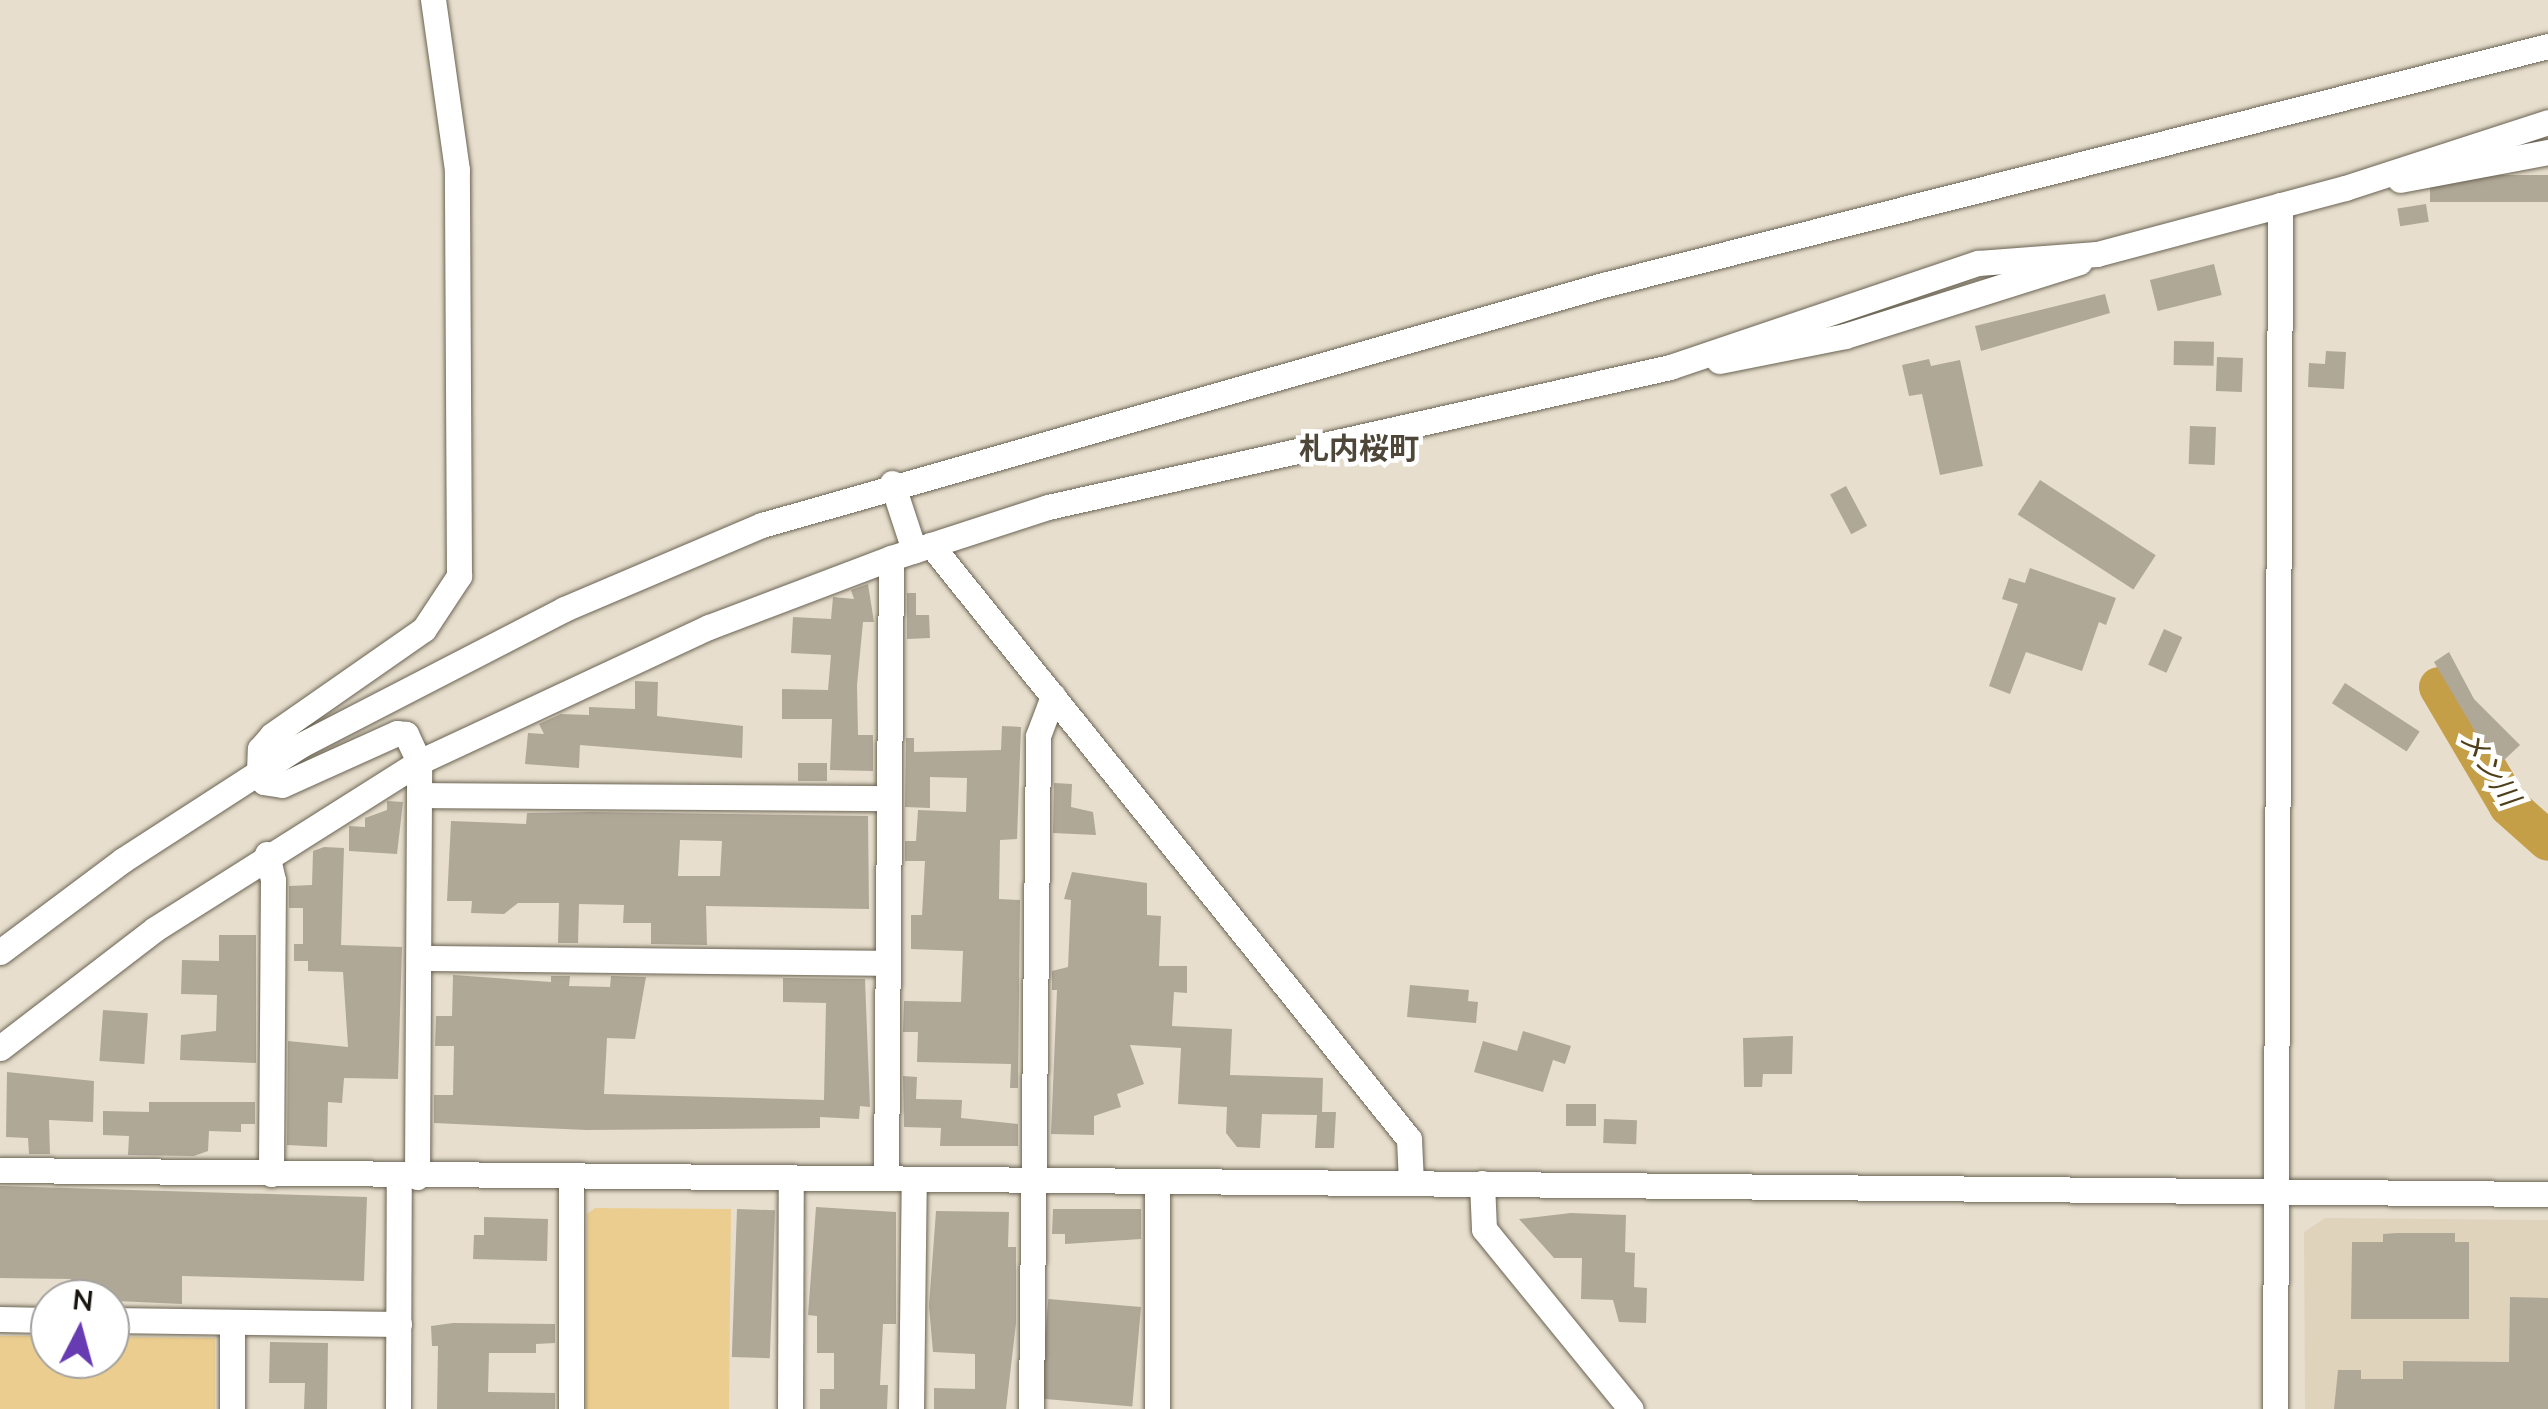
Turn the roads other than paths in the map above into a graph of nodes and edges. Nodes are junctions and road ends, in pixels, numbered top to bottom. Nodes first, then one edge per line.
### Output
1 (432, 0) edge
2 (2548, 46) edge
3 (2548, 122) edge
4 (2548, 152) edge
5 (2345, 188) junction
6 (2280, 205) junction
7 (892, 483) junction
8 (912, 551) junction
9 (1053, 696) junction
10 (419, 762) junction
11 (259, 772) junction
12 (421, 795) junction
13 (888, 798) junction
14 (266, 854) junction
15 (0, 952) edge
16 (420, 958) junction
17 (887, 963) junction
18 (0, 1048) edge
19 (0, 1170) edge
20 (271, 1174) junction
21 (408, 1176) junction
22 (571, 1178) junction
23 (791, 1178) junction
24 (886, 1178) junction
25 (914, 1179) junction
26 (1033, 1180) junction
27 (1157, 1182) junction
28 (1411, 1184) junction
29 (1482, 1184) junction
30 (2276, 1190) junction
31 (2548, 1194) edge
32 (0, 1319) edge
33 (30, 1320) edge
34 (130, 1320) edge
35 (232, 1322) junction
36 (399, 1324) junction
37 (232, 1409) edge
38 (398, 1409) edge
39 (571, 1409) edge
40 (790, 1409) edge
41 (911, 1409) edge
42 (1031, 1409) edge
43 (1158, 1409) edge
44 (1631, 1409) edge
45 (2275, 1409) edge

1 - 11 street
2 - 7 street
3 - 5 street
4 - 5 street
5 - 6 street
6 - 8 street
6 - 30 street
7 - 8 street
7 - 11 street
8 - 9 street
8 - 10 street
8 - 13 street
9 - 26 street
9 - 28 street
10 - 11 street
10 - 12 street
10 - 14 street
11 - 15 street
12 - 13 street
12 - 16 street
13 - 17 street
14 - 18 street
14 - 20 street
16 - 17 street
16 - 21 street
17 - 24 street
19 - 20 street
20 - 21 street
21 - 22 street
21 - 36 street
22 - 23 street
22 - 39 street
23 - 24 street
23 - 40 street
24 - 25 street
25 - 26 street
25 - 41 street
26 - 27 street
26 - 42 street
27 - 28 street
27 - 43 street
28 - 29 street
29 - 30 street
29 - 44 street
30 - 31 street
30 - 45 street
32 - 33 street
34 - 35 street
35 - 36 street
35 - 37 street
36 - 38 street

